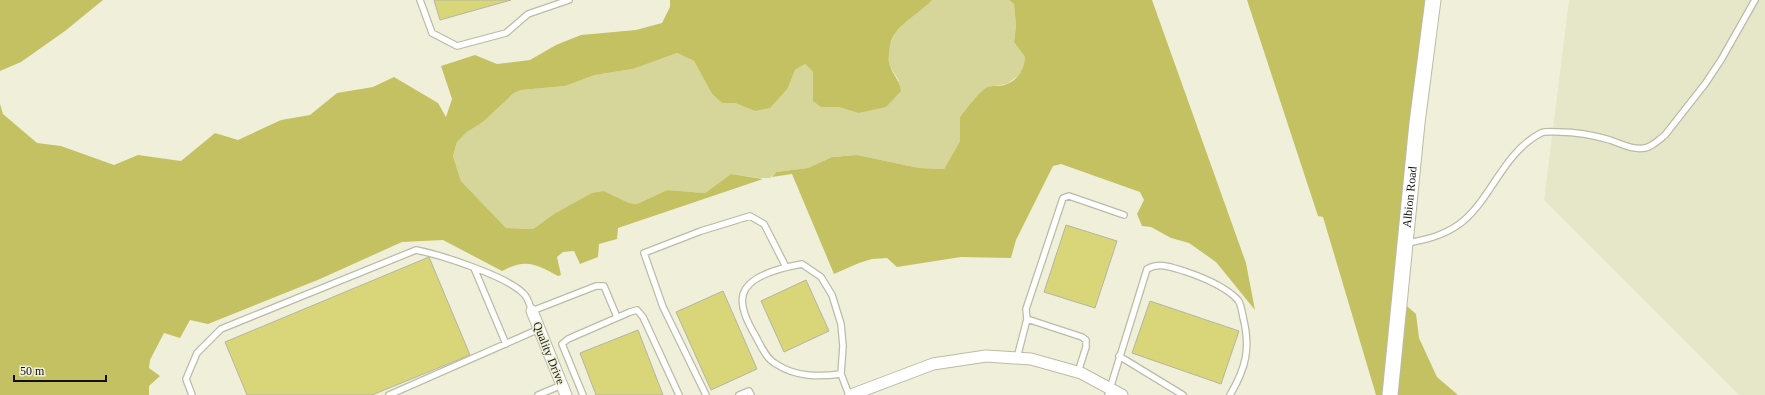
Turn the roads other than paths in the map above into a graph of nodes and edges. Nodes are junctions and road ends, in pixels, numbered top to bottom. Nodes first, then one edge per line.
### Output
1 (420, 0) edge
2 (568, 0) edge
3 (1433, 0) edge
4 (1755, 0) edge
5 (1124, 215) dead end
6 (1405, 243) junction
7 (786, 267) junction
8 (474, 268) junction
9 (532, 311) junction
10 (617, 317) junction
11 (1027, 319) junction
12 (539, 329) junction
13 (506, 344) junction
14 (1119, 356) junction
15 (1017, 358) junction
16 (1078, 372) junction
17 (841, 374) junction
18 (564, 390) edge
19 (1109, 391) edge
20 (192, 395) edge
21 (389, 395) edge
22 (538, 395) edge
23 (583, 395) edge
24 (679, 395) edge
25 (706, 395) edge
26 (739, 395) edge
27 (751, 395) edge
28 (850, 395) edge
29 (1122, 395) edge
30 (1183, 395) edge
31 (1230, 395) edge
32 (1390, 395) edge

1 - 2 lane
3 - 6 main road, Albion Road
4 - 6 lane
5 - 11 lane
6 - 32 main road, Albion Road
7 - 17 lane
7 - 17 lane
7 - 25 lane
8 - 9 lane
8 - 13 lane
8 - 20 lane
9 - 10 lane
9 - 12 street, Quality Drive
10 - 23 lane
10 - 24 lane
11 - 15 lane
11 - 16 lane
12 - 13 lane
12 - 18 street, Quality Drive
13 - 21 lane
14 - 19 lane
14 - 30 lane
14 - 31 lane
15 - 16 street
15 - 28 street
16 - 19 street
17 - 28 lane
18 - 22 lane
19 - 29 street
26 - 27 lane

